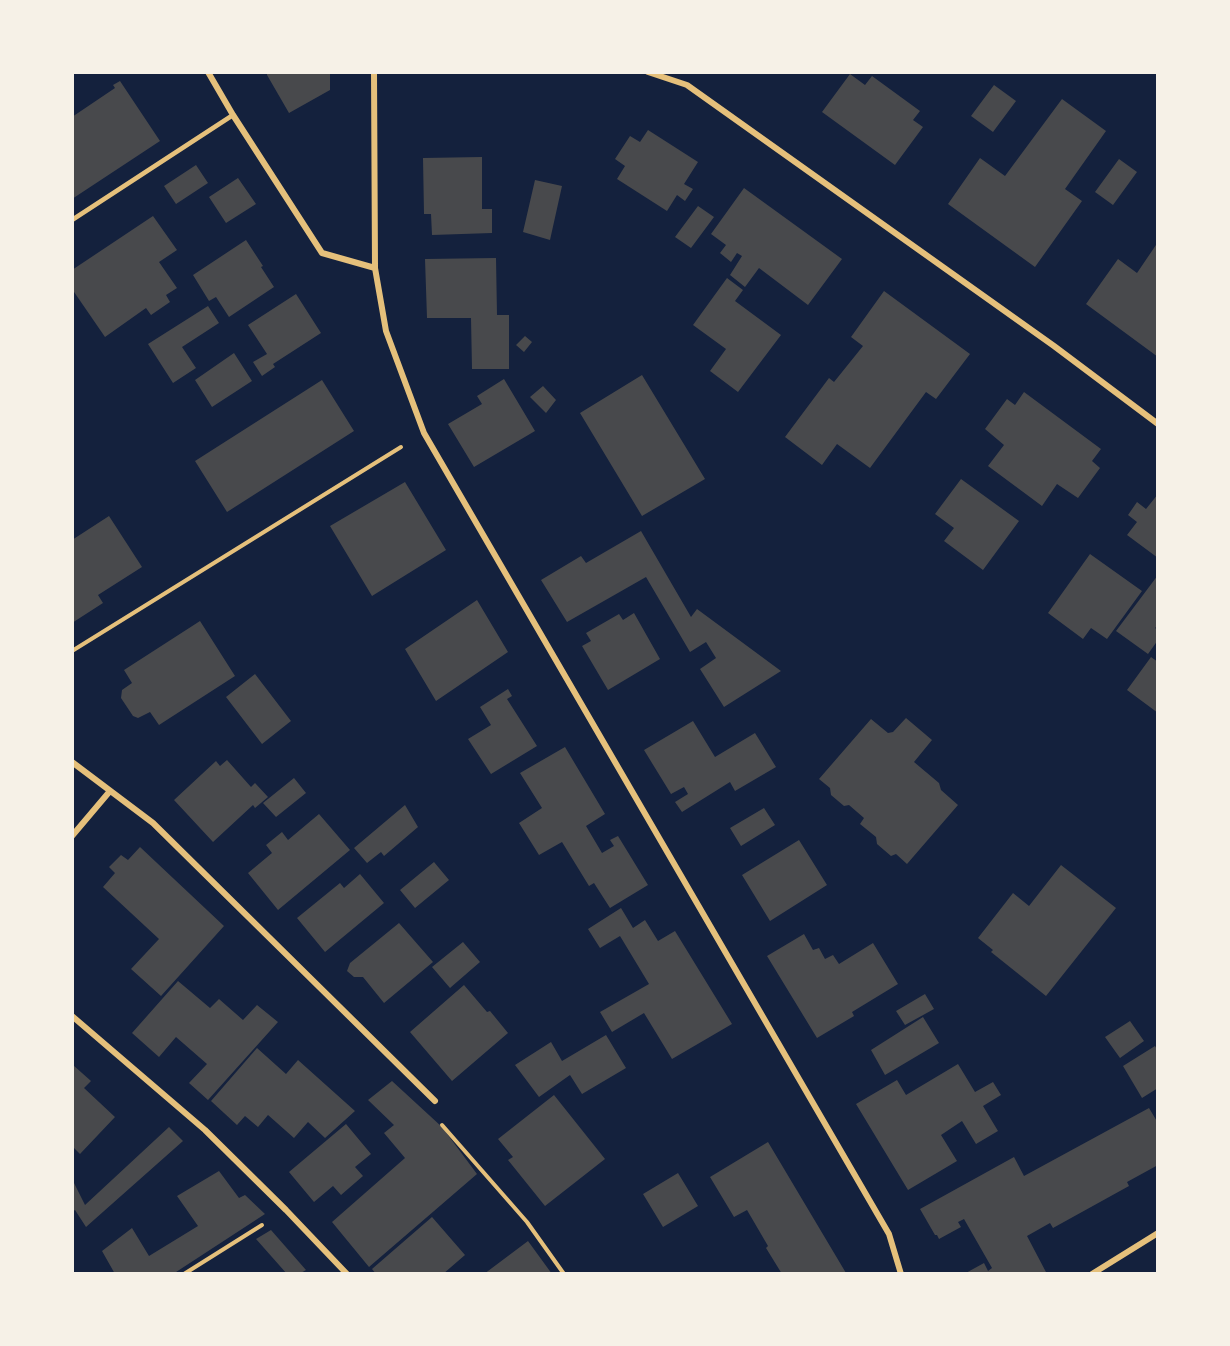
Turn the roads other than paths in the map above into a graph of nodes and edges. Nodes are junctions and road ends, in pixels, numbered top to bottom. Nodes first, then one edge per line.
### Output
1 (208, 72) edge
2 (374, 72) edge
3 (648, 72) edge
4 (233, 115) junction
5 (72, 220) edge
6 (375, 268) junction
7 (1158, 424) edge
8 (72, 762) edge
9 (110, 791) junction
10 (72, 836) edge
11 (72, 1016) edge
12 (435, 1101) road end
13 (1158, 1233) edge
14 (347, 1274) edge
15 (901, 1274) edge
16 (1092, 1274) edge

1 - 4 street
2 - 6 street
3 - 7 street
4 - 5 lane
4 - 6 street
6 - 15 street
8 - 9 street
9 - 10 street
9 - 12 street
11 - 14 street
13 - 16 street

